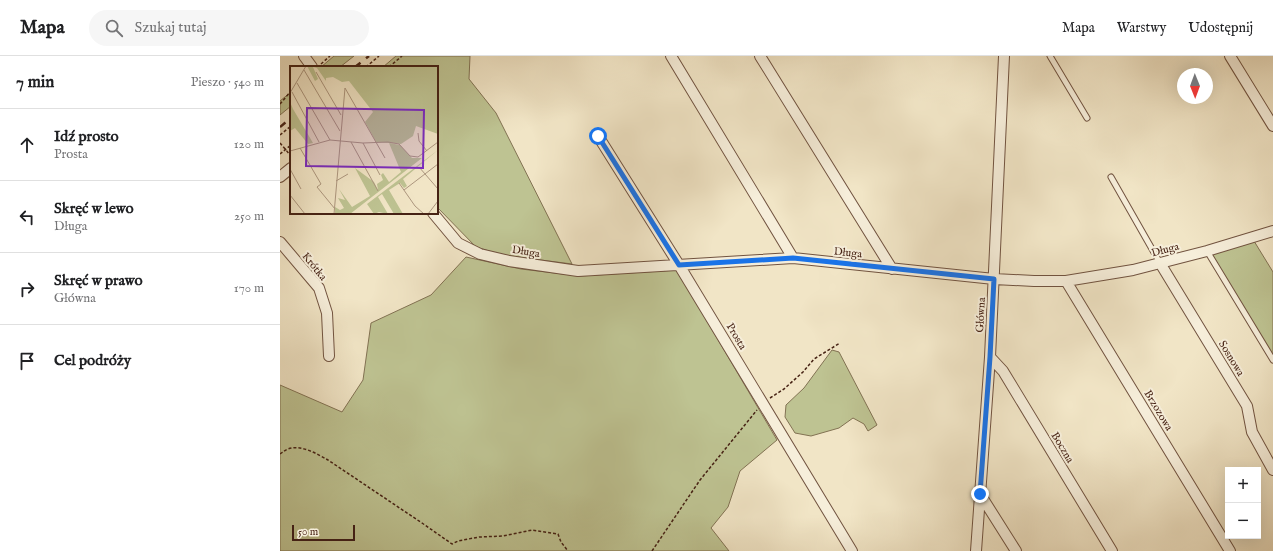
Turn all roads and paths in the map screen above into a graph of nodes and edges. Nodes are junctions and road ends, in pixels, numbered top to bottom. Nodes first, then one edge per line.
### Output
1 (304, 56) edge
2 (330, 56) edge
3 (379, 56) edge
4 (402, 56) edge
5 (671, 56) edge
6 (760, 56) edge
7 (1004, 56) edge
8 (1050, 56) edge
9 (1230, 56) edge
10 (311, 66) edge
11 (318, 66) edge
12 (367, 66) edge
13 (390, 66) edge
14 (290, 92) edge
15 (280, 104) edge
16 (1087, 118) dead end
17 (1273, 126) edge
18 (290, 127) edge
19 (280, 135) edge
20 (598, 136) dead end
21 (280, 144) edge
22 (290, 146) edge
23 (285, 150) junction
24 (280, 154) edge
25 (290, 155) edge
26 (290, 169) edge
27 (1111, 176) dead end
28 (280, 177) edge
29 (434, 214) edge
30 (1273, 231) edge
31 (280, 242) edge
32 (1207, 251) junction
33 (793, 258) junction
34 (1160, 263) junction
35 (679, 265) junction
36 (892, 269) junction
37 (994, 279) junction
38 (1066, 281) junction
39 (840, 343) dead end
40 (329, 356) dead end
41 (990, 357) junction
42 (1273, 360) edge
43 (763, 402) junction
44 (280, 454) edge
45 (1273, 470) edge
46 (980, 494) junction
47 (568, 551) edge
48 (652, 551) edge
49 (852, 551) edge
50 (976, 551) edge
51 (1016, 551) edge
52 (1112, 551) edge
53 (1230, 551) edge

1 - 10 street
2 - 11 path
3 - 12 path
4 - 13 path
5 - 33 street
6 - 36 street
7 - 37 street, Główna
8 - 16 lane
9 - 17 street
14 - 15 path
18 - 19 path
20 - 35 street, Prosta
21 - 23 path
22 - 23 path
23 - 24 path
23 - 25 path
26 - 28 street
27 - 34 lane
29 - 35 street, Długa
30 - 32 street, Długa
31 - 40 street, Krótka
32 - 34 street, Długa
32 - 42 lane
33 - 35 street, Długa
33 - 36 street, Długa
34 - 38 street, Długa
34 - 45 street, Sosnowa
35 - 43 street, Prosta
36 - 37 street, Długa
37 - 38 street, Długa
37 - 41 street, Główna
38 - 53 street, Brzozowa
39 - 43 path
41 - 46 street, Główna
41 - 52 street, Boczna
43 - 48 path
43 - 49 street, Prosta
44 - 47 path
46 - 50 street, Główna
46 - 51 street

